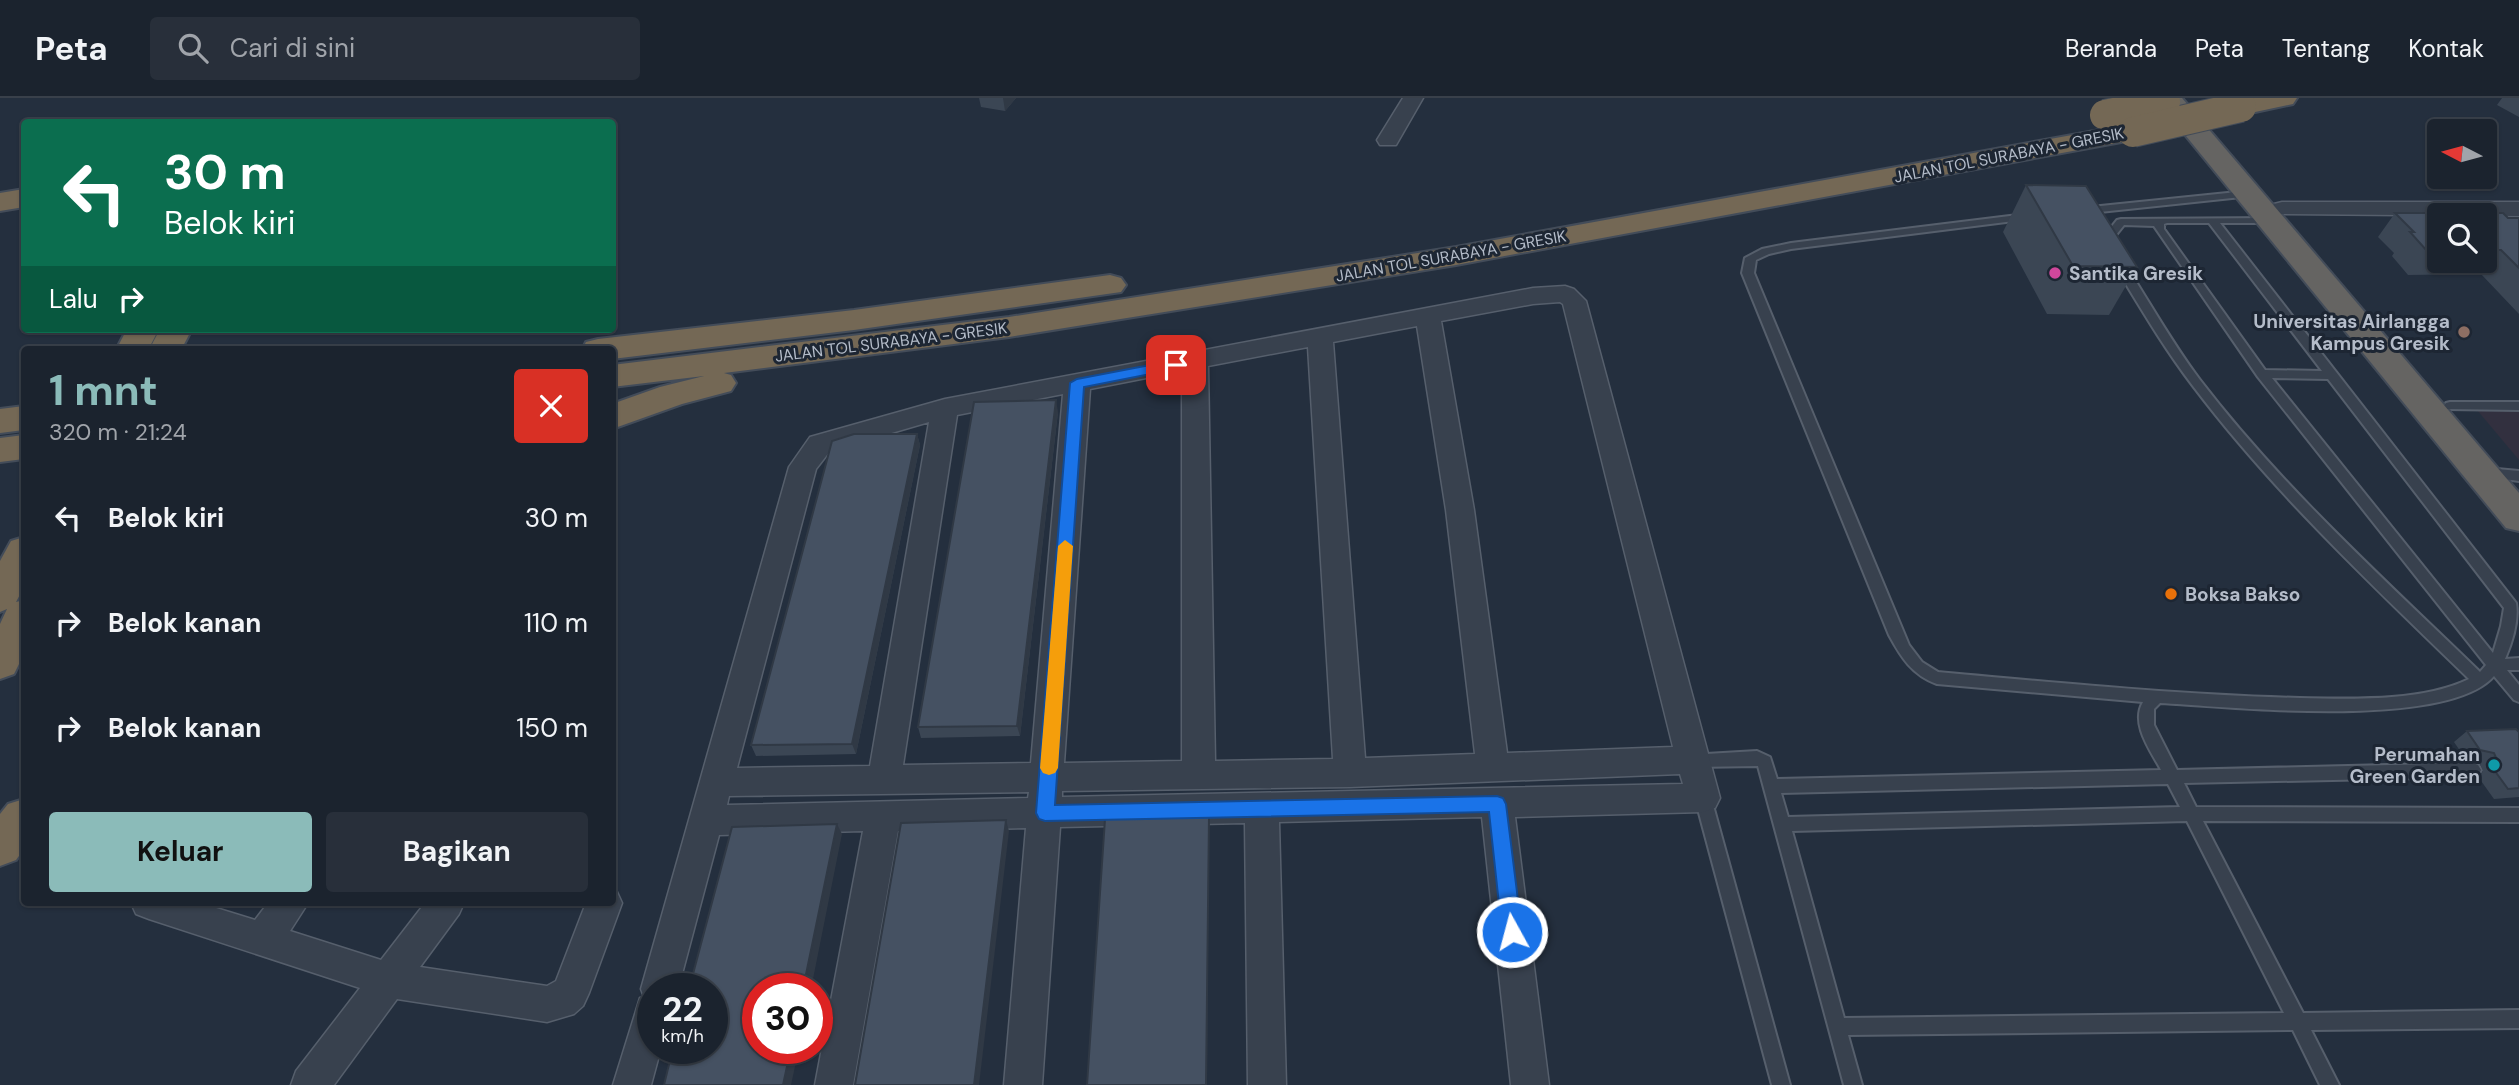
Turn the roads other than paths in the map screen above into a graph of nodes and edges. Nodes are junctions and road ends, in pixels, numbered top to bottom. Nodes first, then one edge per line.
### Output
1 (1413, 98) edge
2 (2168, 98) edge
3 (2184, 98) edge
4 (2284, 98) edge
5 (1388, 140) dead end
6 (21, 188) edge
7 (0, 191) edge
8 (2247, 194) junction
9 (21, 198) edge
10 (0, 202) edge
11 (2519, 209) edge
12 (2073, 212) edge
13 (2046, 215) edge
14 (2283, 219) junction
15 (2213, 221) junction
16 (2159, 223) junction
17 (2427, 227) edge
18 (2519, 227) edge
19 (2497, 228) edge
20 (1428, 317) junction
21 (1320, 337) junction
22 (616, 348) edge
23 (845, 348) junction
24 (1195, 362) junction
25 (2262, 374) junction
26 (2331, 375) junction
27 (616, 376) edge
28 (1077, 383) junction
29 (2450, 406) junction
30 (2519, 406) edge
31 (945, 408) junction
32 (616, 416) edge
33 (21, 418) edge
34 (0, 421) edge
35 (21, 447) edge
36 (0, 450) edge
37 (2507, 478) edge
38 (2519, 518) edge
39 (21, 557) edge
40 (0, 597) edge
41 (21, 621) edge
42 (0, 663) edge
43 (2519, 663) edge
44 (2494, 665) junction
45 (2480, 681) junction
46 (2519, 696) edge
47 (2157, 697) junction
48 (1694, 760) junction
49 (2473, 770) dead end
50 (1350, 772) junction
51 (1199, 775) junction
52 (2172, 777) junction
53 (1048, 778) junction
54 (884, 780) junction
55 (717, 782) junction
56 (1772, 786) junction
57 (1495, 787) junction
58 (1703, 799) junction
59 (1262, 808) junction
60 (1045, 813) junction
61 (2193, 814) junction
62 (2519, 816) edge
63 (883, 817) junction
64 (707, 820) junction
65 (21, 822) edge
66 (1782, 824) junction
67 (0, 846) edge
68 (158, 906) edge
69 (288, 906) edge
70 (444, 906) edge
71 (603, 906) edge
72 (261, 940) junction
73 (664, 973) edge
74 (388, 980) junction
75 (2519, 1019) edge
76 (2297, 1020) junction
77 (1837, 1027) junction
78 (638, 1064) edge
79 (310, 1085) edge
80 (632, 1085) edge
81 (834, 1085) edge
82 (1023, 1085) edge
83 (1267, 1085) edge
84 (1530, 1085) edge
85 (1781, 1085) edge
86 (1853, 1085) edge
87 (2330, 1085) edge

1 - 5 street
2 - 8 highway
3 - 14 highway
3 - 22 highway, JALAN TOL SURABAYA - GRESIK, bridge
4 - 23 highway, JALAN TOL SURABAYA - GRESIK, bridge
6 - 7 highway
8 - 12 lane
8 - 14 highway
9 - 10 highway
11 - 14 street
13 - 47 lane
14 - 15 lane
14 - 17 street
14 - 29 highway
14 - 37 highway
15 - 16 lane
15 - 26 lane
16 - 25 lane
16 - 45 lane
18 - 19 street
20 - 21 street
20 - 48 street
20 - 57 street
21 - 24 street
21 - 50 street
23 - 27 highway, JALAN TOL SURABAYA - GRESIK
23 - 32 highway
24 - 28 street
24 - 51 street
25 - 26 lane
25 - 44 lane
26 - 44 lane
28 - 31 street
28 - 53 street
29 - 30 lane
29 - 37 highway
31 - 54 street
31 - 55 street
33 - 34 highway
35 - 36 highway
37 - 38 highway
39 - 40 highway
41 - 42 highway
43 - 44 lane
44 - 45 lane
44 - 46 lane
45 - 47 lane
47 - 52 lane
48 - 56 lane
48 - 57 street
48 - 58 street
49 - 52 lane
50 - 51 street
50 - 57 street
51 - 53 street
52 - 56 lane
52 - 61 lane
53 - 54 street
53 - 60 street
54 - 55 street
55 - 64 street
56 - 66 lane
57 - 58 street
57 - 59 street
57 - 84 street
58 - 85 lane
59 - 60 street
59 - 83 street
60 - 63 street
60 - 82 street
61 - 62 lane
61 - 66 lane
61 - 76 lane
63 - 64 street
63 - 81 street
64 - 73 street
65 - 67 highway
66 - 77 lane
68 - 72 street
69 - 72 street
70 - 74 street
71 - 74 street
72 - 74 street
74 - 79 street
75 - 76 lane
76 - 77 lane
76 - 87 lane
77 - 86 lane
78 - 80 street

